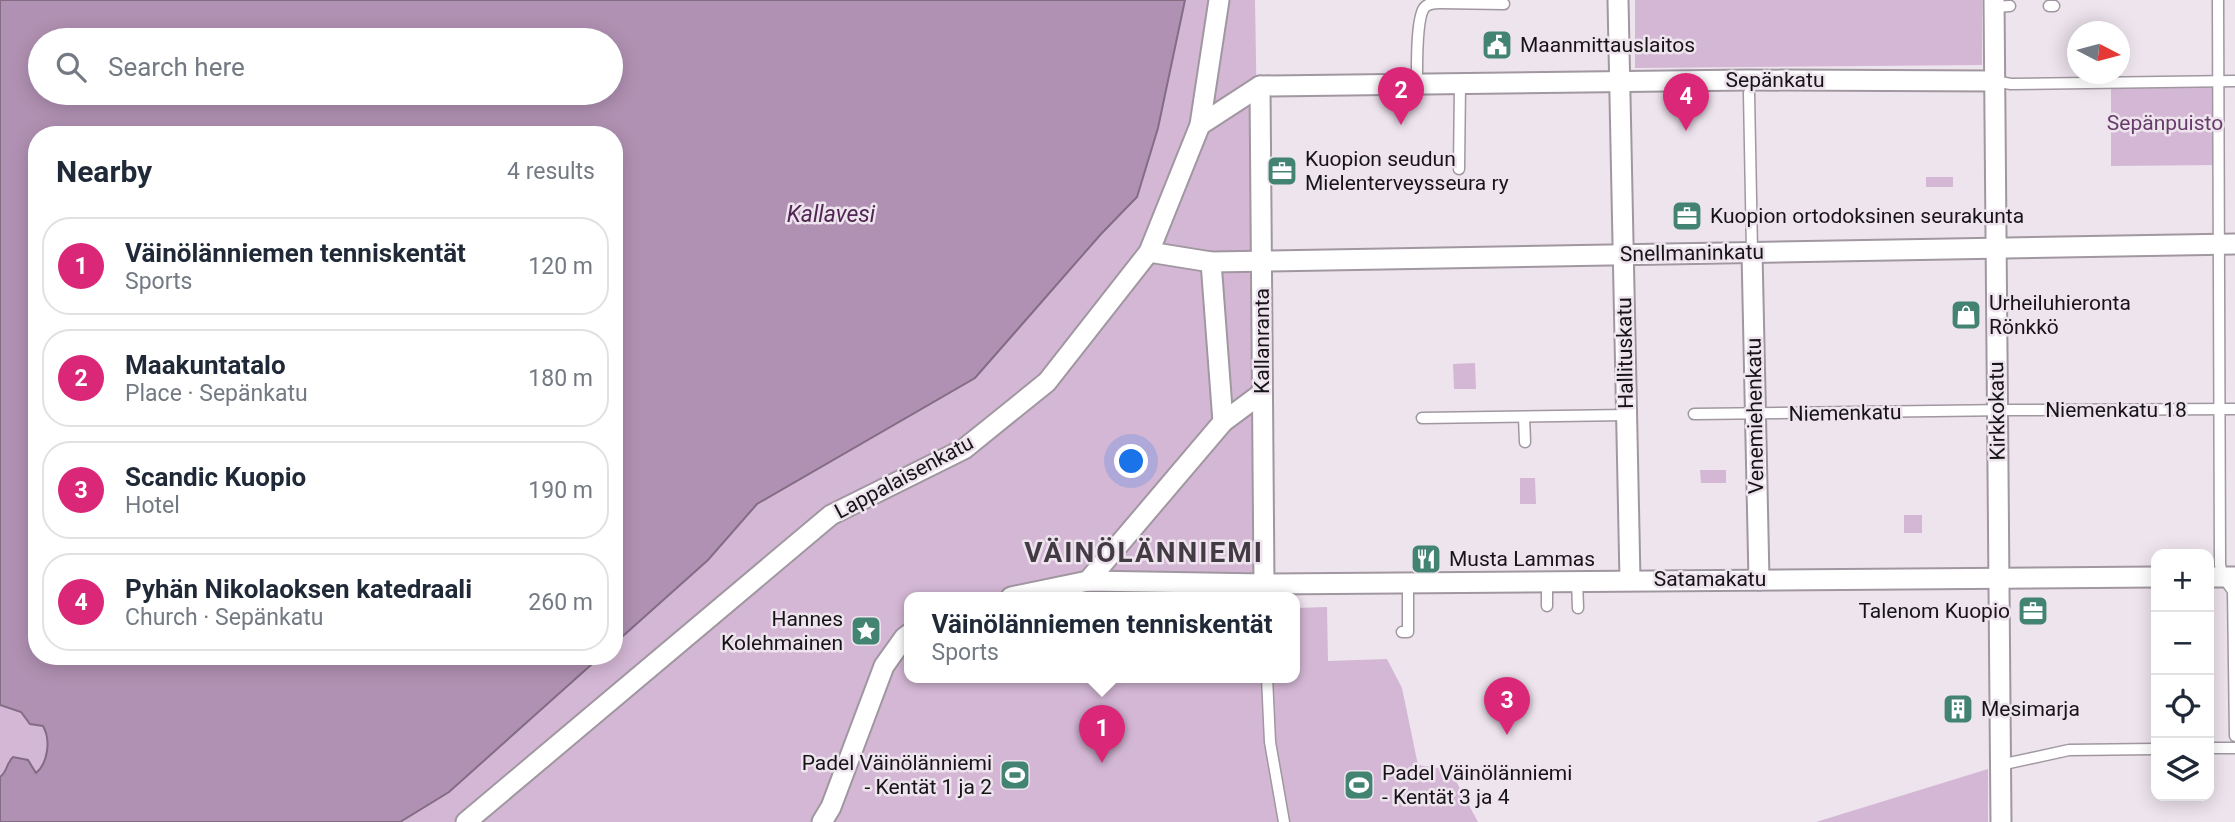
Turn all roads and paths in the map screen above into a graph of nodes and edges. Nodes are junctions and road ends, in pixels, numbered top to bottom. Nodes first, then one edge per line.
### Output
1 (1219, 0) edge
2 (1618, 0) edge
3 (2218, 0) edge
4 (1504, 4) dead end
5 (1999, 4) edge
6 (2235, 80) edge
7 (1620, 81) junction
8 (1994, 81) junction
9 (2218, 81) junction
10 (1460, 83) junction
11 (1417, 84) junction
12 (1260, 86) junction
13 (1749, 93) dead end
14 (1200, 125) junction
15 (1460, 169) dead end
16 (2227, 244) edge
17 (1996, 248) junction
18 (1149, 252) junction
19 (1752, 252) junction
20 (1623, 253) junction
21 (1210, 261) junction
22 (1262, 261) junction
23 (1262, 393) junction
24 (2220, 410) junction
25 (2235, 410) edge
26 (1997, 411) junction
27 (1694, 414) dead end
28 (1755, 414) junction
29 (1627, 415) junction
30 (1524, 417) junction
31 (1422, 418) dead end
32 (1223, 422) junction
33 (1525, 442) dead end
34 (2151, 577) edge
35 (2222, 577) edge
36 (1998, 578) junction
37 (1759, 579) junction
38 (1547, 580) junction
39 (1577, 580) junction
40 (1630, 580) junction
41 (1088, 581) junction
42 (1408, 582) junction
43 (1264, 590) edge
44 (1035, 592) edge
45 (1547, 607) dead end
46 (1578, 608) dead end
47 (1402, 632) dead end
48 (904, 638) edge
49 (1267, 683) edge
50 (2235, 736) edge
51 (2214, 748) edge
52 (2235, 748) edge
53 (2151, 749) edge
54 (2000, 765) junction
55 (466, 822) edge
56 (822, 822) edge
57 (1284, 822) edge
58 (2001, 822) edge

1 - 14 street, Lappalaisenkatu
2 - 7 street, Hallituskatu
3 - 9 lane
4 - 11 lane
5 - 8 street, Kirkkokatu
6 - 9 lane, Sepänkatu
7 - 8 street, Sepänkatu
7 - 10 street, Sepänkatu
7 - 20 street, Hallituskatu
8 - 9 lane, Sepänkatu
8 - 17 street, Kirkkokatu
9 - 16 lane
10 - 11 street, Sepänkatu
10 - 15 lane
11 - 12 street, Sepänkatu
12 - 14 street
12 - 22 street, Kallanranta
13 - 19 lane
14 - 18 street, Lappalaisenkatu
16 - 17 street, Snellmaninkatu
16 - 24 lane
17 - 19 street, Snellmaninkatu
17 - 26 street, Kirkkokatu
18 - 21 street, Snellmaninkatu
18 - 55 street, Lappalaisenkatu
19 - 20 street, Snellmaninkatu
19 - 28 street, Venemiehenkatu
20 - 22 street, Snellmaninkatu
20 - 29 street, Hallituskatu
21 - 22 street, Snellmaninkatu
21 - 32 street
22 - 23 street, Kallanranta
23 - 32 street
23 - 43 street, Kallanranta
24 - 25 lane, Niemenkatu 18
24 - 26 lane, Niemenkatu 18
24 - 35 lane
26 - 28 lane, Niemenkatu
26 - 36 street, Kirkkokatu
27 - 28 lane, Niemenkatu
28 - 37 street, Venemiehenkatu
29 - 30 lane
29 - 40 street, Hallituskatu
30 - 31 lane
30 - 33 lane
32 - 41 street
34 - 36 street, Satamakatu
35 - 50 lane
36 - 37 street, Satamakatu
36 - 54 street, Kirkkokatu
37 - 40 street, Satamakatu
38 - 39 street, Satamakatu
38 - 42 street, Satamakatu
38 - 45 lane
39 - 40 street, Satamakatu
39 - 46 lane
41 - 43 street
41 - 44 street
42 - 43 street, Satamakatu
42 - 47 lane
48 - 56 street
49 - 57 lane
51 - 52 lane
53 - 54 lane
54 - 58 street, Kirkkokatu

